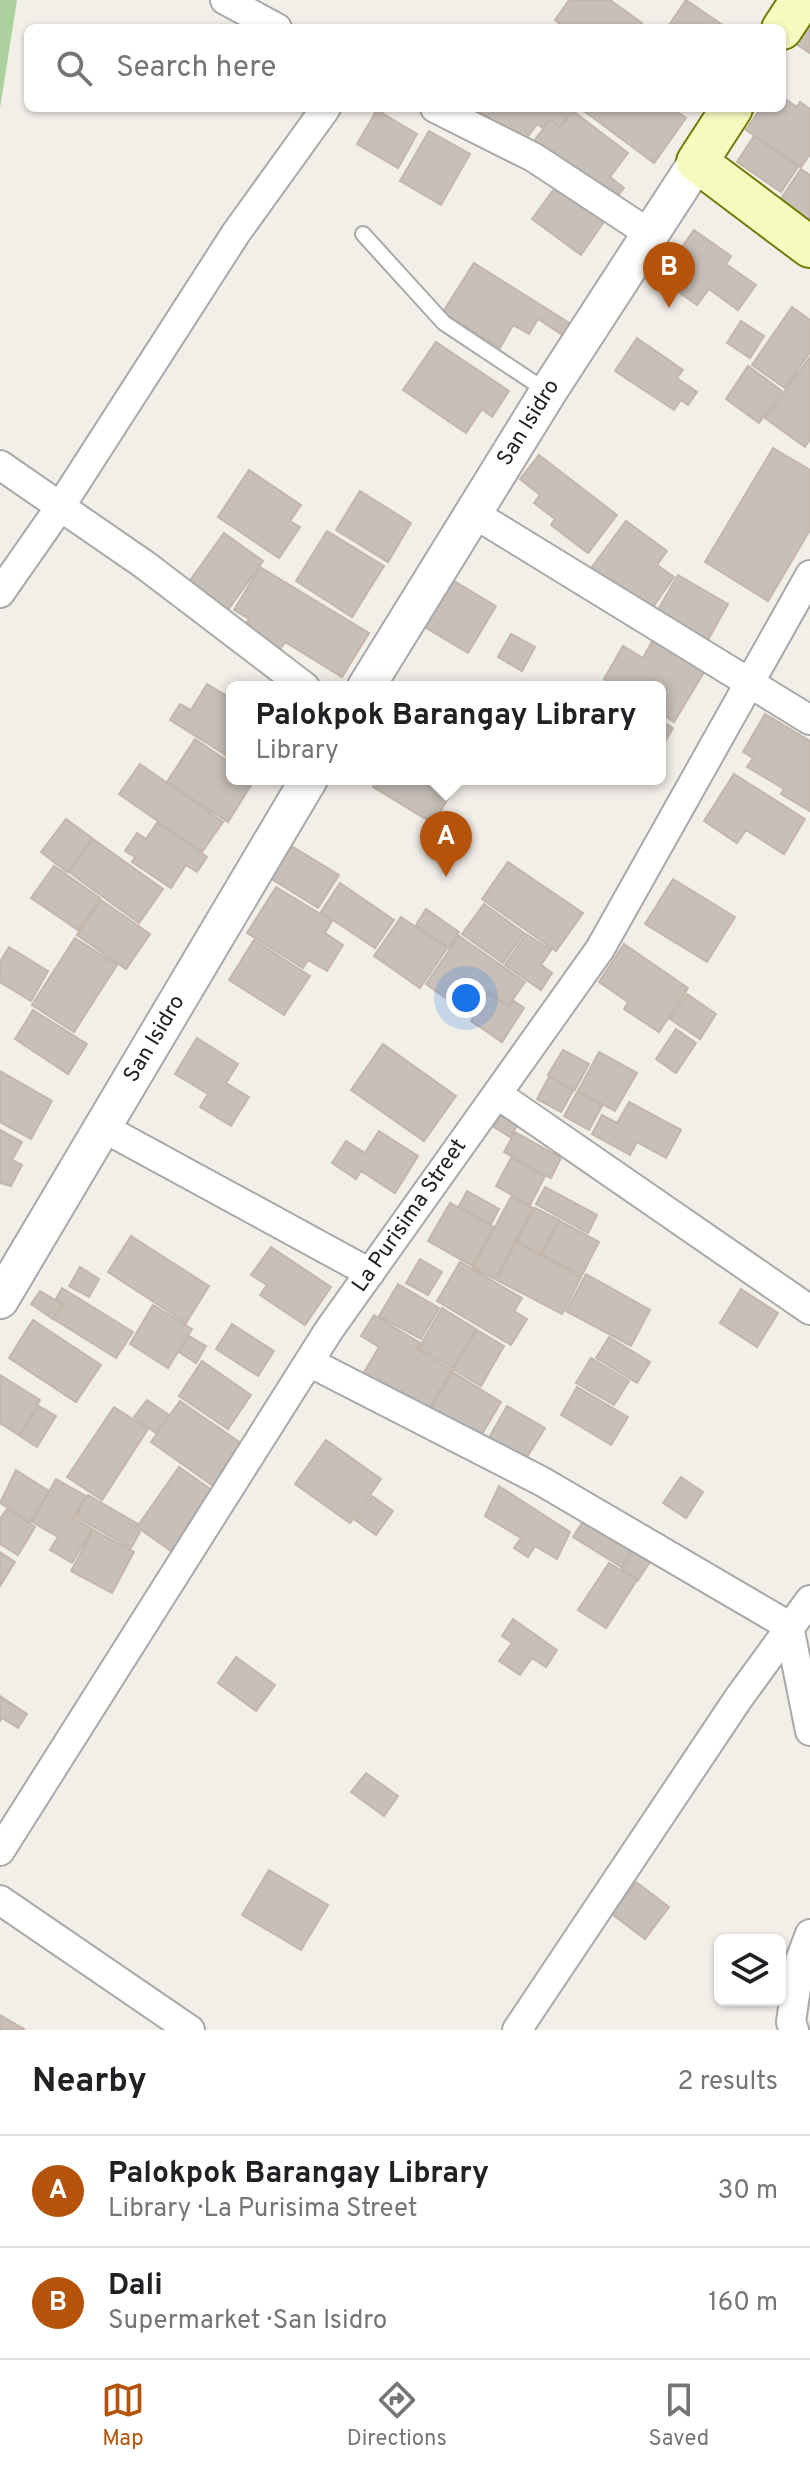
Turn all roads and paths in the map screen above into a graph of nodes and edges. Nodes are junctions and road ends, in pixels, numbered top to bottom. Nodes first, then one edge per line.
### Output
1 (225, 0) edge
2 (801, 0) edge
3 (270, 24) edge
4 (785, 24) edge
5 (323, 112) edge
6 (443, 112) edge
7 (729, 112) edge
8 (697, 162) junction
9 (363, 234) dead end
10 (650, 234) junction
11 (810, 247) edge
12 (548, 392) junction
13 (0, 465) edge
14 (60, 507) junction
15 (473, 513) junction
16 (810, 575) edge
17 (0, 593) edge
18 (297, 681) edge
19 (370, 681) edge
20 (749, 683) junction
21 (810, 720) edge
22 (305, 785) edge
23 (497, 1094) junction
24 (102, 1127) junction
25 (370, 1273) junction
26 (0, 1300) edge
27 (810, 1310) edge
28 (309, 1362) junction
29 (810, 1600) edge
30 (789, 1626) junction
31 (810, 1731) edge
32 (0, 1851) edge
33 (0, 1900) edge
34 (810, 1934) edge
35 (190, 2030) edge
36 (517, 2030) edge
37 (794, 2030) edge

1 - 3 street
2 - 4 main road
5 - 14 street
6 - 10 street
7 - 8 main road
8 - 10 street, San Isidro
8 - 11 main road
9 - 12 lane
10 - 12 street, San Isidro
12 - 15 street, San Isidro
13 - 14 street
14 - 17 street
14 - 18 street
15 - 19 street, San Isidro
15 - 20 street
16 - 20 street, La Purisima Street
20 - 21 street
20 - 23 street, La Purisima Street
22 - 24 street, San Isidro
23 - 25 street, La Purisima Street
23 - 27 street
24 - 25 street
24 - 26 street, San Isidro
25 - 28 street, La Purisima Street
28 - 30 street
28 - 32 street, La Purisima Street
29 - 30 street
30 - 31 street
30 - 36 street
33 - 35 street
34 - 37 street

